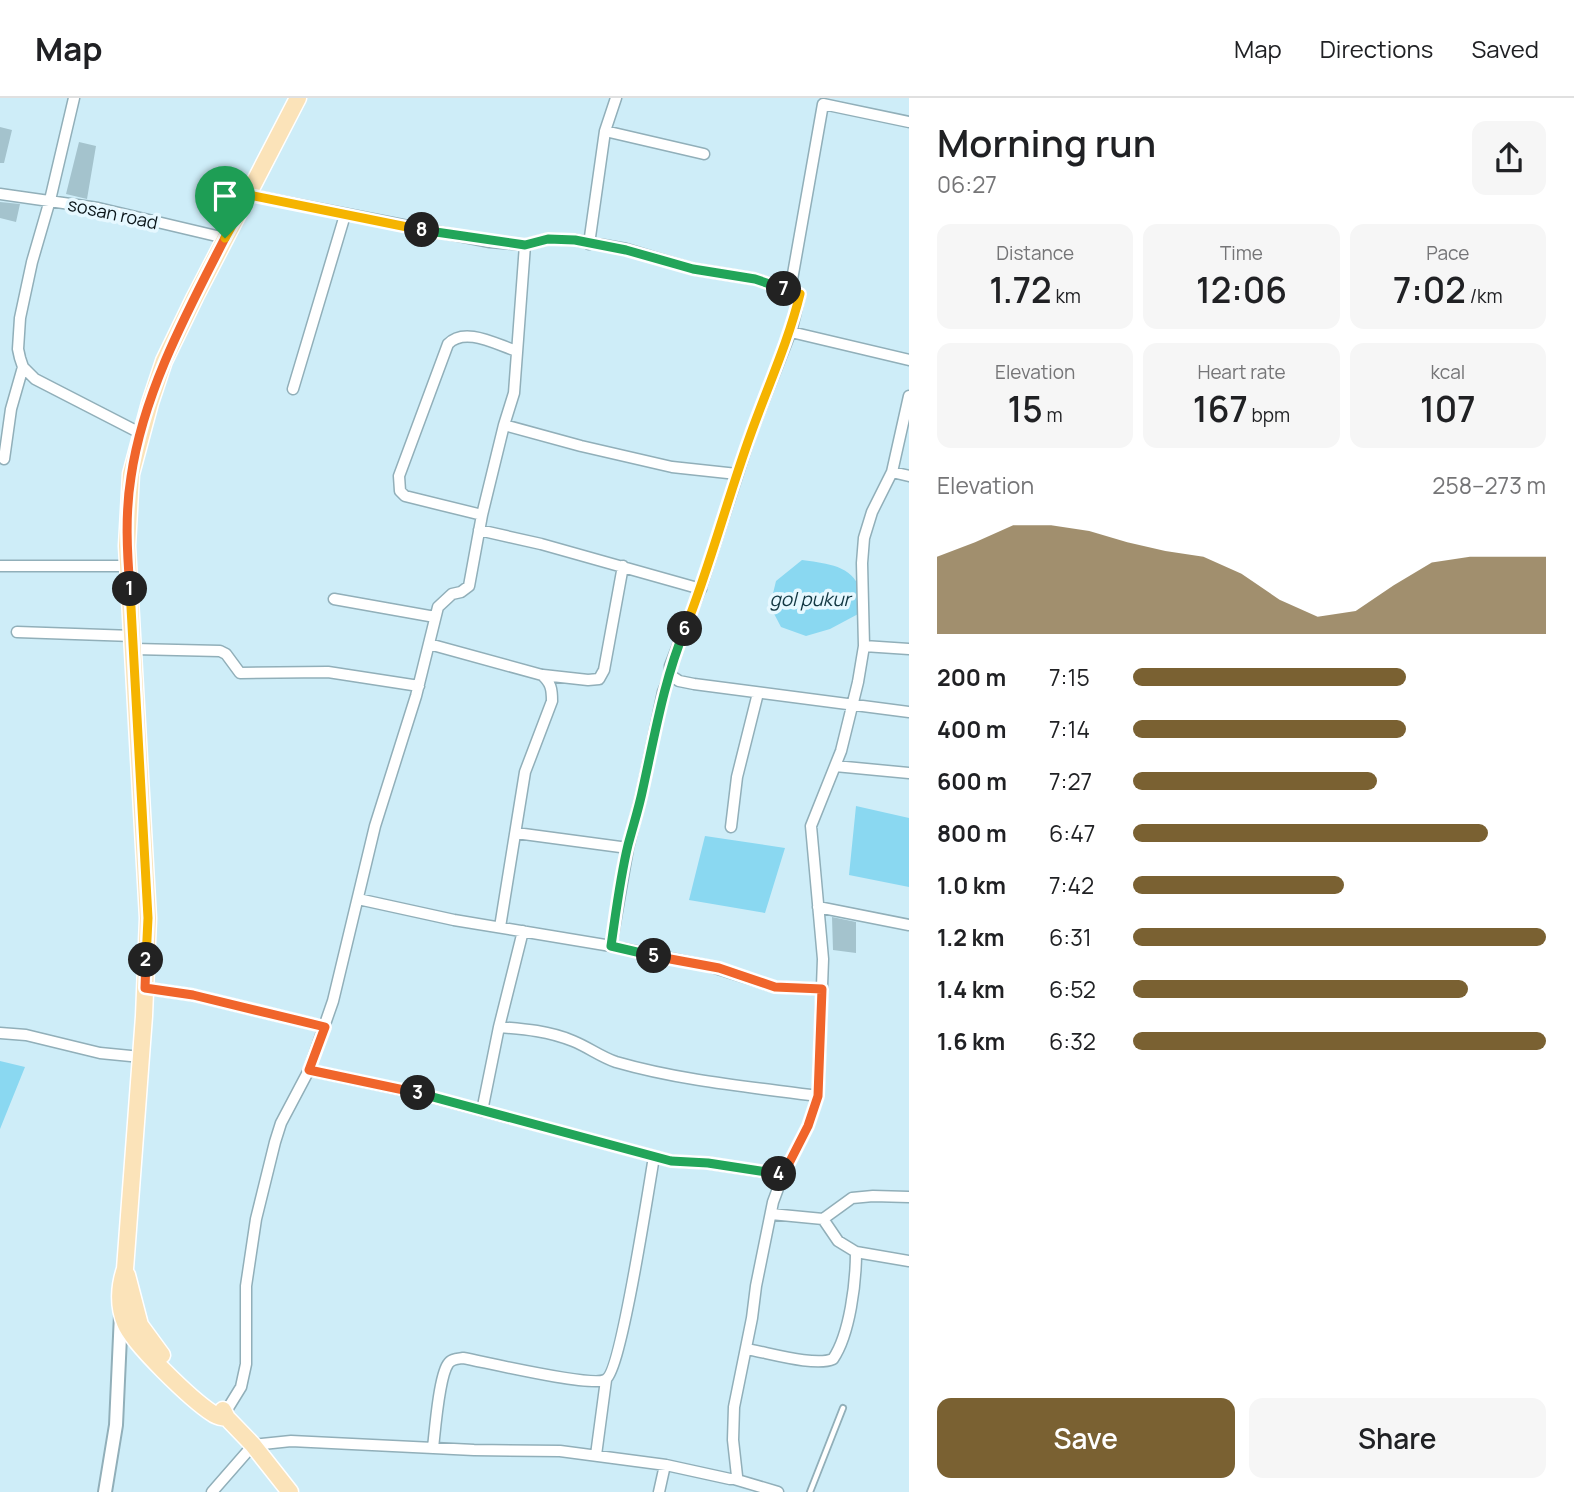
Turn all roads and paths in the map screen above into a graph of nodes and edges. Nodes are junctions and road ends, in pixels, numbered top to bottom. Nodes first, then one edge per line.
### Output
1 (74, 98) edge
2 (298, 98) edge
3 (616, 98) edge
4 (909, 122) edge
5 (605, 131) junction
6 (704, 154) dead end
7 (0, 194) edge
8 (249, 195) junction
9 (50, 200) junction
10 (345, 215) junction
11 (225, 238) junction
12 (589, 244) junction
13 (525, 245) junction
14 (790, 291) junction
15 (791, 331) junction
16 (517, 351) junction
17 (909, 360) edge
18 (23, 367) junction
19 (293, 389) dead end
20 (909, 396) edge
21 (503, 425) junction
22 (142, 434) junction
23 (4, 459) dead end
24 (892, 472) junction
25 (737, 474) junction
26 (909, 476) edge
27 (482, 516) junction
28 (479, 530) junction
29 (0, 566) edge
30 (128, 566) junction
31 (623, 566) junction
32 (701, 589) junction
33 (334, 599) dead end
34 (435, 617) junction
35 (17, 632) dead end
36 (133, 642) junction
37 (429, 644) junction
38 (864, 646) junction
39 (909, 649) edge
40 (542, 675) junction
41 (670, 675) junction
42 (419, 686) junction
43 (758, 693) junction
44 (851, 705) junction
45 (909, 712) edge
46 (835, 766) junction
47 (909, 773) edge
48 (732, 827) dead end
49 (516, 833) junction
50 (628, 848) junction
51 (358, 899) junction
52 (818, 907) junction
53 (909, 925) edge
54 (500, 927) junction
55 (523, 931) junction
56 (611, 946) junction
57 (145, 988) junction
58 (822, 989) junction
59 (325, 1027) junction
60 (499, 1027) junction
61 (0, 1033) edge
62 (141, 1057) junction
63 (309, 1070) junction
64 (818, 1096) junction
65 (482, 1111) junction
66 (654, 1157) junction
67 (783, 1175) junction
68 (909, 1197) edge
69 (771, 1214) junction
70 (823, 1219) junction
71 (856, 1252) junction
72 (909, 1261) edge
73 (125, 1269) junction
74 (122, 1310) junction
75 (746, 1349) junction
76 (606, 1380) junction
77 (843, 1408) dead end
78 (226, 1416) junction
79 (253, 1445) junction
80 (433, 1448) junction
81 (596, 1455) junction
82 (665, 1465) junction
83 (734, 1479) junction
84 (286, 1490) edge
85 (104, 1492) edge
86 (212, 1492) edge
87 (659, 1492) edge
88 (778, 1492) edge
89 (810, 1492) edge

1 - 9 street
2 - 8 main road
3 - 5 street
4 - 14 street
5 - 6 street
5 - 12 street
7 - 9 street, sosan road
8 - 10 street
8 - 11 main road
9 - 11 street, sosan road
9 - 18 street
10 - 13 street
10 - 19 street
11 - 22 main road
12 - 13 street
12 - 14 street
13 - 16 street
14 - 15 street
15 - 17 street
15 - 25 street
16 - 21 street
16 - 27 street
18 - 22 street
18 - 23 street
20 - 24 street
21 - 25 street
21 - 27 street
22 - 30 main road
24 - 26 street
24 - 38 street
25 - 32 street
27 - 28 street
28 - 31 street
28 - 34 street
29 - 30 street
30 - 36 main road
31 - 32 street
31 - 40 street
32 - 41 street
33 - 34 street
34 - 37 street
35 - 36 street
36 - 42 street
36 - 57 main road
37 - 40 street
37 - 42 street
38 - 39 street
38 - 44 street
40 - 49 street
41 - 43 street
41 - 50 street
42 - 51 street
43 - 44 street
43 - 48 street
44 - 45 street
44 - 46 street
46 - 47 street
46 - 52 street
49 - 50 street
49 - 54 street
50 - 56 street
51 - 54 street
51 - 59 street
52 - 53 street
52 - 58 street
54 - 55 street
55 - 56 street
55 - 60 street
56 - 58 street
57 - 59 street
57 - 62 main road
58 - 64 street
59 - 63 street
60 - 64 street
60 - 65 street
61 - 62 street
62 - 73 main road
63 - 65 street
63 - 78 street
64 - 67 street
65 - 66 street
66 - 67 street
66 - 76 street
67 - 69 street
68 - 70 street
69 - 70 street
69 - 75 street
70 - 71 street
71 - 72 street
71 - 75 street
73 - 74 main road
73 - 78 main road
74 - 78 main road
74 - 85 street
75 - 83 street
76 - 80 street
76 - 81 street
77 - 89 lane
78 - 79 main road
79 - 80 street
79 - 84 main road
79 - 86 street
80 - 81 street
81 - 82 street
82 - 83 street
82 - 87 street
83 - 88 street

